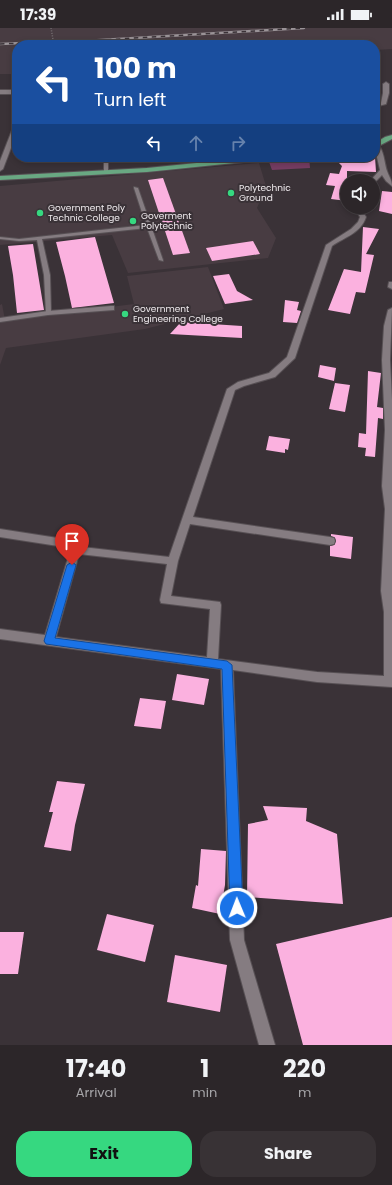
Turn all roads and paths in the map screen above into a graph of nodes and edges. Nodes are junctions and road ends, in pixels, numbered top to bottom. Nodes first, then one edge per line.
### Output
1 (51, 28) edge
2 (53, 40) edge
3 (386, 84) dead end
4 (0, 92) edge
5 (12, 92) edge
6 (380, 104) edge
7 (392, 137) edge
8 (12, 138) edge
9 (380, 143) edge
10 (380, 155) edge
11 (106, 162) edge
12 (225, 162) edge
13 (0, 169) edge
14 (383, 171) junction
15 (106, 172) junction
16 (380, 174) edge
17 (0, 178) edge
18 (392, 184) edge
19 (136, 188) dead end
20 (361, 214) edge
21 (149, 226) junction
22 (0, 238) edge
23 (39, 238) junction
24 (161, 260) dead end
25 (111, 308) dead end
26 (392, 310) edge
27 (48, 313) junction
28 (0, 320) edge
29 (187, 520) junction
30 (0, 533) edge
31 (330, 541) dead end
32 (76, 550) junction
33 (173, 561) junction
34 (0, 634) edge
35 (49, 641) junction
36 (212, 663) junction
37 (227, 665) junction
38 (391, 682) edge
39 (267, 1045) edge

1 - 2 path, bridge
3 - 6 street
4 - 5 street
7 - 9 main road
8 - 13 street
10 - 14 street
11 - 15 lane
12 - 15 main road
14 - 16 street
14 - 18 street
15 - 17 main road
19 - 21 lane
20 - 29 street
21 - 23 lane
21 - 24 lane
22 - 23 lane
23 - 27 lane
25 - 27 street
26 - 38 street
27 - 28 street
29 - 31 street
29 - 33 street
30 - 32 street
32 - 33 street
32 - 35 street
33 - 36 street
34 - 35 street
35 - 36 street
36 - 37 street
37 - 38 street
37 - 39 street

